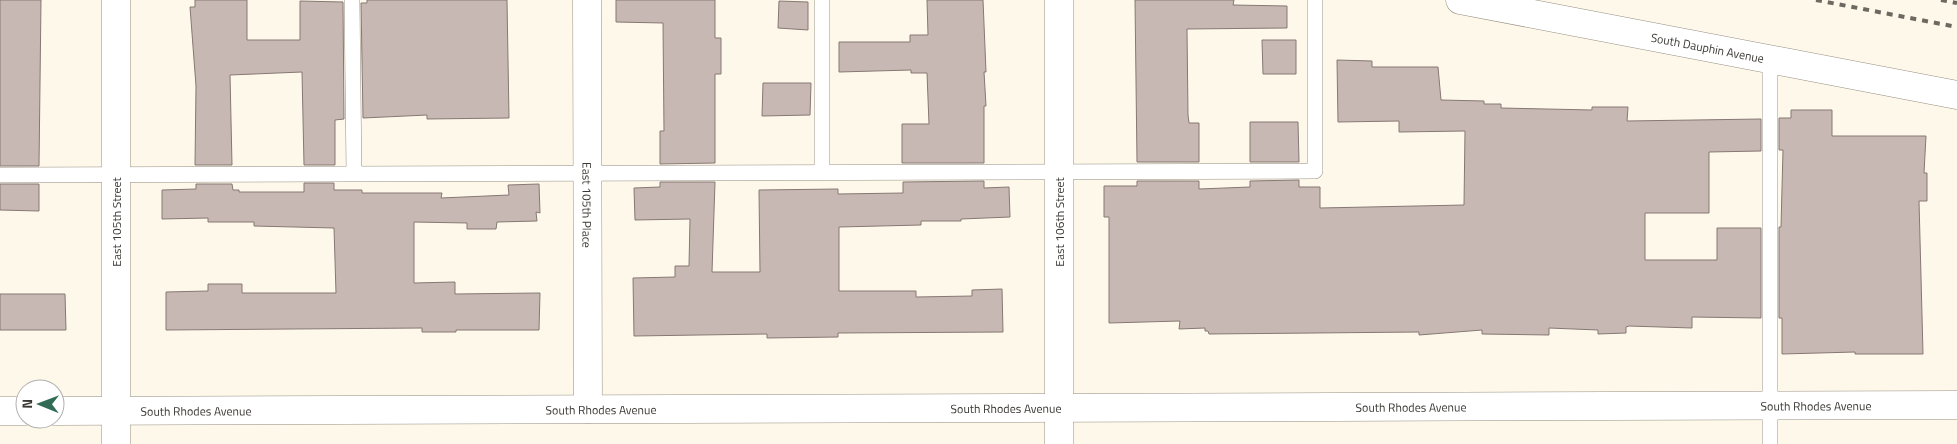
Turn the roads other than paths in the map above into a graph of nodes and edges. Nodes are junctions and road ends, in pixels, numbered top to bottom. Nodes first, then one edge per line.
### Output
1 (116, 0) edge
2 (352, 0) edge
3 (587, 0) edge
4 (822, 0) edge
5 (1058, 0) edge
6 (1315, 0) edge
7 (1460, 0) edge
8 (1770, 60) junction
9 (1957, 95) edge
10 (587, 173) junction
11 (822, 173) junction
12 (1059, 173) junction
13 (354, 174) junction
14 (0, 175) edge
15 (116, 175) junction
16 (1957, 405) edge
17 (1770, 406) junction
18 (1059, 408) junction
19 (588, 409) junction
20 (0, 411) edge
21 (15, 411) edge
22 (65, 411) edge
23 (116, 411) junction
24 (116, 444) edge
25 (1059, 444) edge
26 (1770, 444) edge

1 - 15 street, East 105th Street
2 - 13 lane
3 - 10 street, East 105th Place
4 - 11 lane
5 - 12 street, East 106th Street
6 - 12 lane
7 - 8 street, South Dauphin Avenue
8 - 9 street, South Dauphin Avenue
8 - 17 lane
10 - 11 lane
10 - 13 lane
10 - 19 street, East 105th Place
11 - 12 lane
12 - 18 street, East 106th Street
13 - 15 lane
14 - 15 lane
15 - 23 street, East 105th Street
16 - 17 street, South Rhodes Avenue
17 - 18 street, South Rhodes Avenue
17 - 26 lane
18 - 19 street, South Rhodes Avenue
18 - 25 street, East 106th Street
19 - 23 street, South Rhodes Avenue
20 - 21 street
22 - 23 street, South Rhodes Avenue
23 - 24 street, East 105th Street

